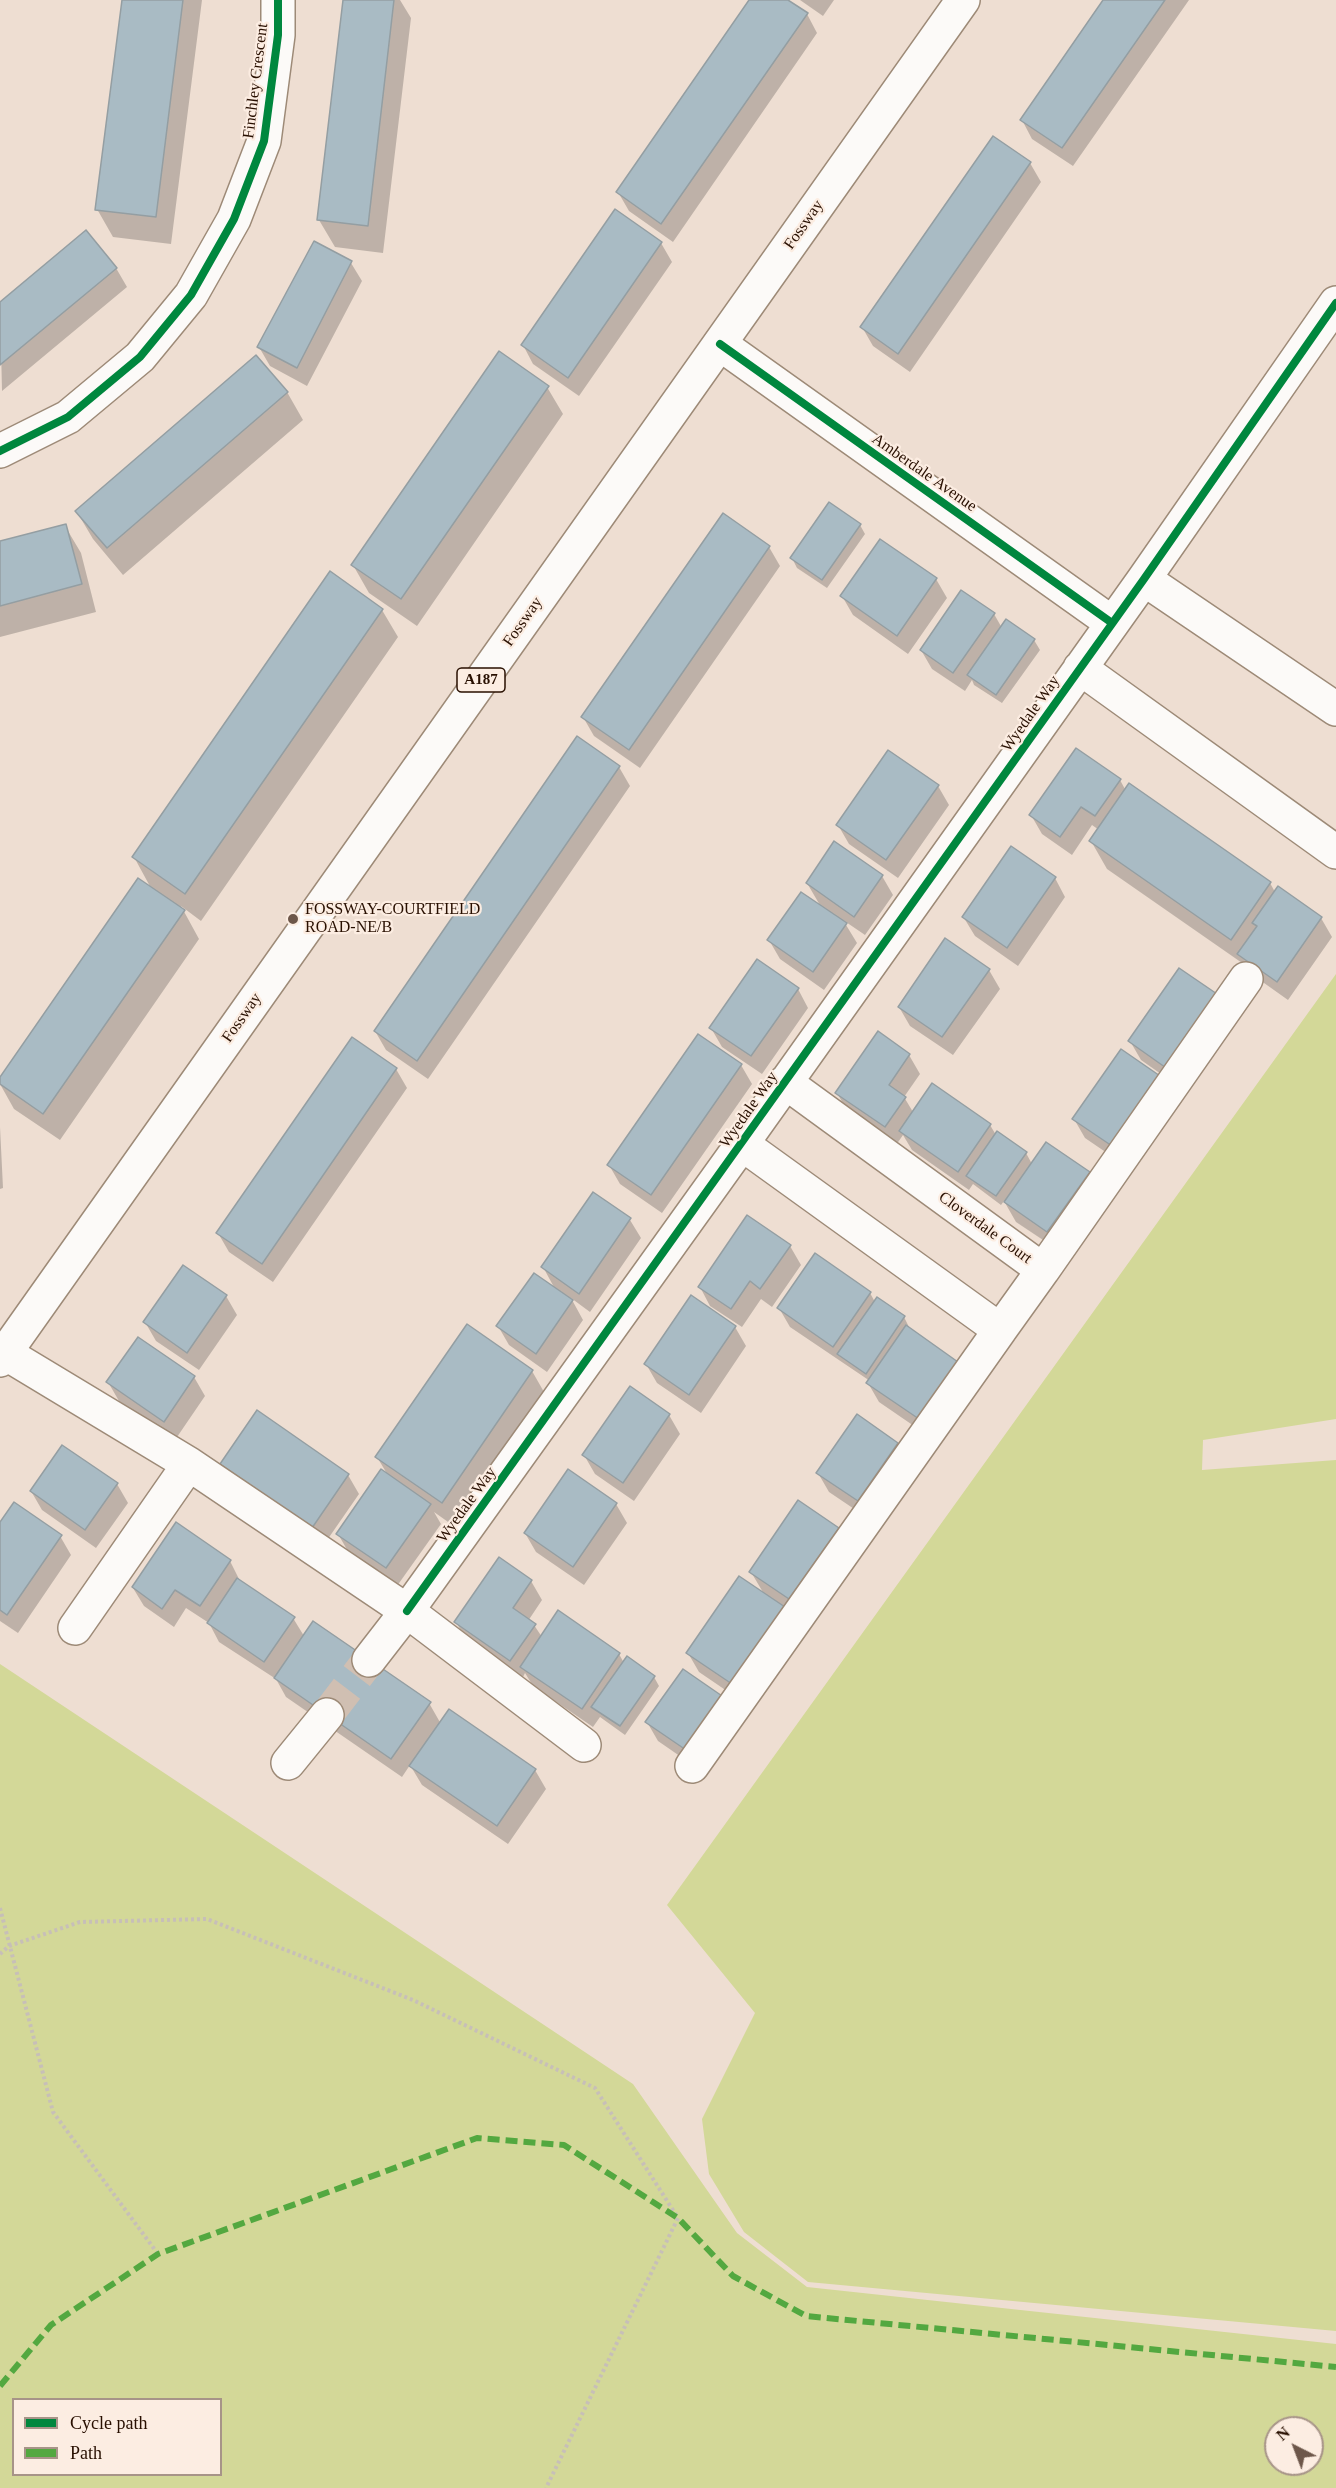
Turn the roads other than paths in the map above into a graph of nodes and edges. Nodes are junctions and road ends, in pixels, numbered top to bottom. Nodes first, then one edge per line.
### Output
1 (278, 0) edge
2 (963, 0) edge
3 (1336, 303) edge
4 (720, 344) junction
5 (0, 452) edge
6 (1144, 579) junction
7 (1112, 623) junction
8 (1080, 668) junction
9 (1336, 710) edge
10 (1336, 852) edge
11 (1246, 979) dead end
12 (785, 1082) junction
13 (742, 1144) junction
14 (1043, 1270) junction
15 (1000, 1330) junction
16 (2, 1354) edge
17 (189, 1464) junction
18 (407, 1611) junction
19 (75, 1628) dead end
20 (369, 1660) tunnel mouth
21 (327, 1715) tunnel mouth
22 (584, 1745) dead end
23 (288, 1764) dead end
24 (692, 1766) dead end

1 - 5 street, Finchley Crescent
2 - 4 street, Fossway / A187
3 - 6 street, Wyedale Way
4 - 7 street, Amberdale Avenue
4 - 16 street, Fossway / A187
6 - 7 street, Wyedale Way
6 - 9 street
7 - 8 street, Wyedale Way
8 - 10 street
8 - 12 street, Wyedale Way
11 - 14 street
12 - 13 street, Wyedale Way
12 - 14 street, Cloverdale Court
13 - 15 street
13 - 18 street, Wyedale Way
14 - 15 street, Cloverdale Court
15 - 24 street, Cloverdale Court
16 - 17 street
17 - 18 street
17 - 19 street
18 - 20 street, Wyedale Way
18 - 22 street
21 - 23 street

